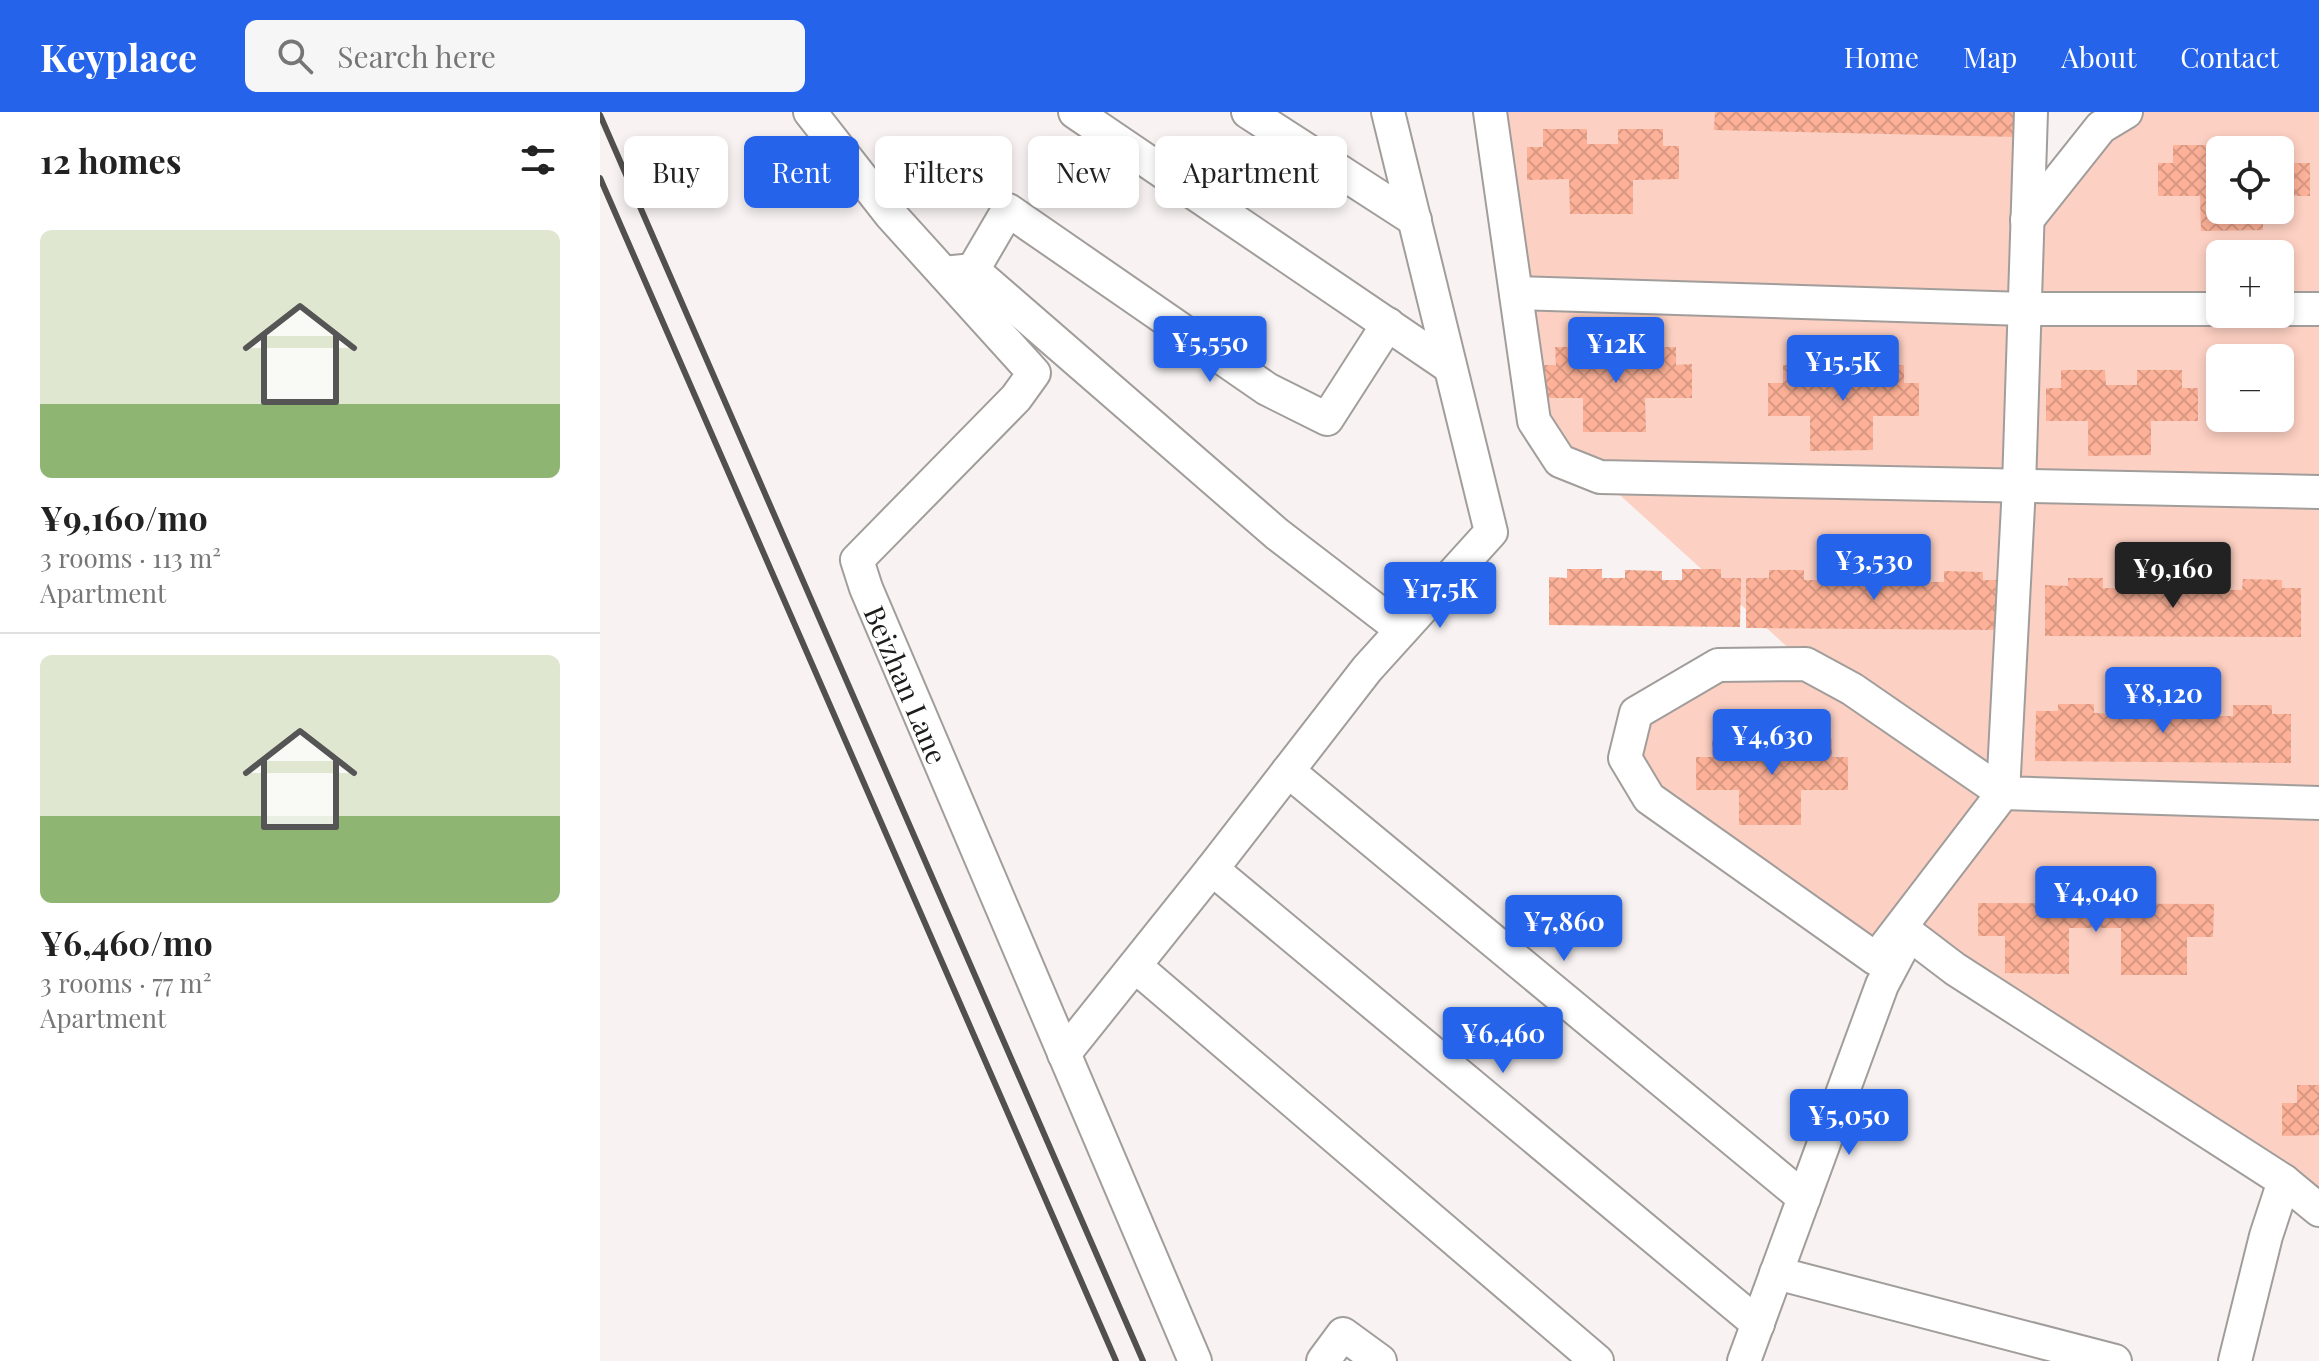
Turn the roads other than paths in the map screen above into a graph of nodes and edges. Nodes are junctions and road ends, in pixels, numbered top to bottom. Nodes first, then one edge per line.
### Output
1 (810, 112) edge
2 (1075, 112) edge
3 (1248, 112) edge
4 (1388, 112) edge
5 (1490, 112) edge
6 (2031, 112) edge
7 (2126, 112) edge
8 (1415, 220) junction
9 (2027, 220) junction
10 (958, 272) junction
11 (1516, 293) junction
12 (2025, 309) junction
13 (2206, 309) edge
14 (2294, 309) edge
15 (2319, 309) edge
16 (1388, 324) junction
17 (1450, 367) junction
18 (2019, 486) junction
19 (2319, 492) edge
20 (1402, 630) junction
21 (1288, 771) junction
22 (2003, 793) junction
23 (2319, 803) edge
24 (1212, 869) junction
25 (1135, 966) junction
26 (1064, 1054) junction
27 (2284, 1181) junction
28 (1804, 1198) junction
29 (2319, 1210) edge
30 (1776, 1273) junction
31 (1758, 1324) junction
32 (1195, 1361) edge
33 (1323, 1361) edge
34 (1380, 1361) edge
35 (1597, 1361) edge
36 (1744, 1361) edge
37 (2115, 1361) edge
38 (2235, 1361) edge

1 - 10 street, Beizhan Lane
2 - 16 street
3 - 8 street
4 - 8 street
5 - 11 street
6 - 9 street
7 - 9 street
8 - 17 street
9 - 12 street
10 - 16 street
10 - 20 street
10 - 26 street, Beizhan Lane
11 - 12 street
11 - 18 street
12 - 13 street
12 - 18 street
14 - 15 street
16 - 17 street
17 - 20 street
18 - 19 street
18 - 22 street
20 - 21 street
21 - 24 street
21 - 28 street
22 - 22 street
22 - 23 street
24 - 25 street
24 - 31 street
25 - 26 street
25 - 35 street
26 - 32 street, Beizhan Lane
27 - 28 street
27 - 29 street
27 - 38 street
28 - 30 street
30 - 31 street
30 - 37 street
31 - 36 street
33 - 34 street

